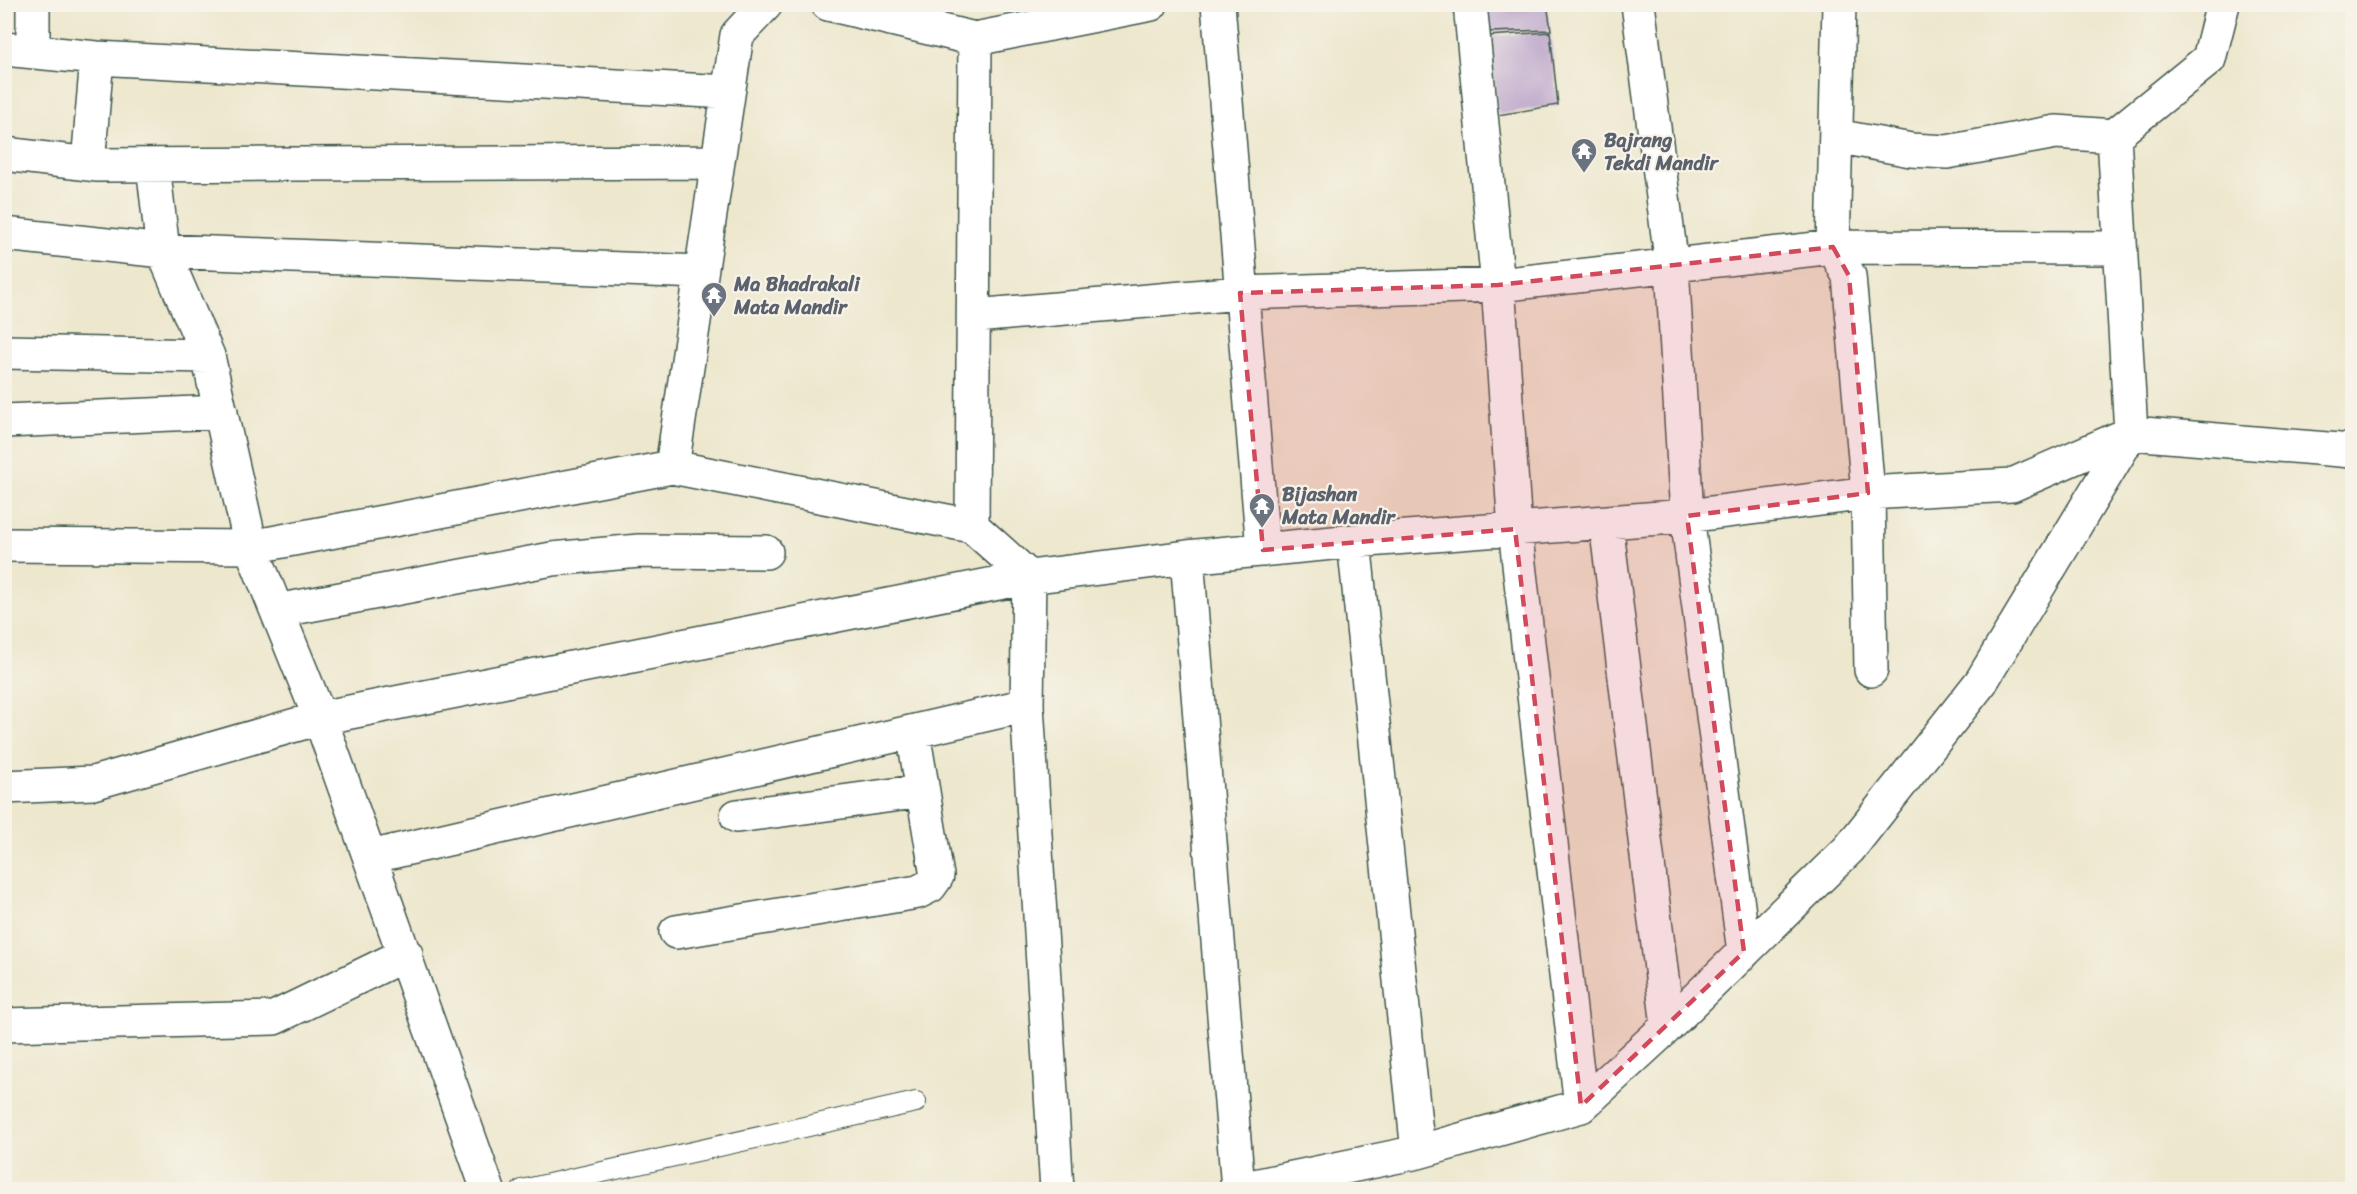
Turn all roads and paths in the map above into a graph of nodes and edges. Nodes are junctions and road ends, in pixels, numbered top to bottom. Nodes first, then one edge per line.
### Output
1 (33, 4) edge
2 (766, 4) edge
3 (828, 4) edge
4 (1151, 4) edge
5 (1218, 4) edge
6 (1470, 4) edge
7 (1638, 4) edge
8 (1839, 4) edge
9 (2223, 4) edge
10 (975, 39) junction
11 (19, 50) edge
12 (97, 58) junction
13 (728, 92) junction
14 (1836, 136) junction
15 (2114, 136) junction
16 (4, 154) edge
17 (718, 162) junction
18 (88, 164) junction
19 (153, 165) junction
20 (4, 234) edge
21 (1833, 247) junction
22 (2120, 248) junction
23 (163, 251) junction
24 (1671, 267) junction
25 (701, 272) junction
26 (1498, 285) junction
27 (1240, 293) junction
28 (975, 316) junction
29 (4, 352) edge
30 (208, 356) junction
31 (221, 412) junction
32 (4, 421) edge
33 (2131, 432) junction
34 (2352, 451) edge
35 (672, 467) junction
36 (1868, 494) junction
37 (1687, 516) junction
38 (1606, 523) junction
39 (972, 526) junction
40 (1515, 529) junction
41 (1354, 541) junction
42 (4, 545) edge
43 (251, 547) junction
44 (1263, 550) junction
45 (766, 552) dead end
46 (1187, 557) junction
47 (1029, 577) junction
48 (277, 611) junction
49 (1871, 670) dead end
50 (1027, 705) junction
51 (320, 718) junction
52 (913, 732) junction
53 (4, 787) edge
54 (923, 791) junction
55 (737, 816) dead end
56 (370, 856) junction
57 (676, 932) dead end
58 (1744, 952) junction
59 (406, 954) junction
60 (4, 1025) edge
61 (1668, 1026) junction
62 (916, 1102) dead end
63 (1581, 1106) junction
64 (1418, 1152) junction
65 (1237, 1189) edge
66 (488, 1190) edge
67 (522, 1190) edge
68 (1057, 1190) edge

1 - 11 street
2 - 13 street
3 - 10 street
4 - 10 street
5 - 27 street
6 - 26 street
7 - 24 street
8 - 14 street
9 - 15 street
10 - 28 street
11 - 12 street
12 - 13 street
12 - 18 street
13 - 17 street
14 - 15 street
14 - 21 street
15 - 22 street
16 - 18 street
17 - 19 street
17 - 25 street
18 - 19 street
19 - 23 street
20 - 23 street
21 - 22 street
21 - 24 street
21 - 36 street
22 - 33 street
23 - 25 street
23 - 30 street
24 - 26 street
24 - 37 street
25 - 35 street
26 - 27 street
26 - 40 street
27 - 28 street
27 - 44 street
28 - 39 street
29 - 30 street
30 - 31 street
31 - 32 street
31 - 43 street
33 - 34 street
33 - 36 street
33 - 58 street
35 - 39 street
35 - 43 street
36 - 37 street
36 - 49 street
37 - 38 street
37 - 58 street
38 - 40 street
38 - 61 street
39 - 47 street
40 - 41 street
40 - 63 street
41 - 44 street
41 - 64 street
42 - 43 street
43 - 48 street
44 - 46 street
45 - 48 street
46 - 47 street
46 - 65 street
47 - 50 street
47 - 51 street
48 - 51 street
50 - 52 street
50 - 68 street
51 - 53 street
51 - 56 street
52 - 54 street
52 - 56 street
54 - 55 street
54 - 57 street
56 - 59 street
58 - 61 street
59 - 60 street
59 - 66 street
61 - 63 street
62 - 67 lane
63 - 64 street
64 - 65 street

